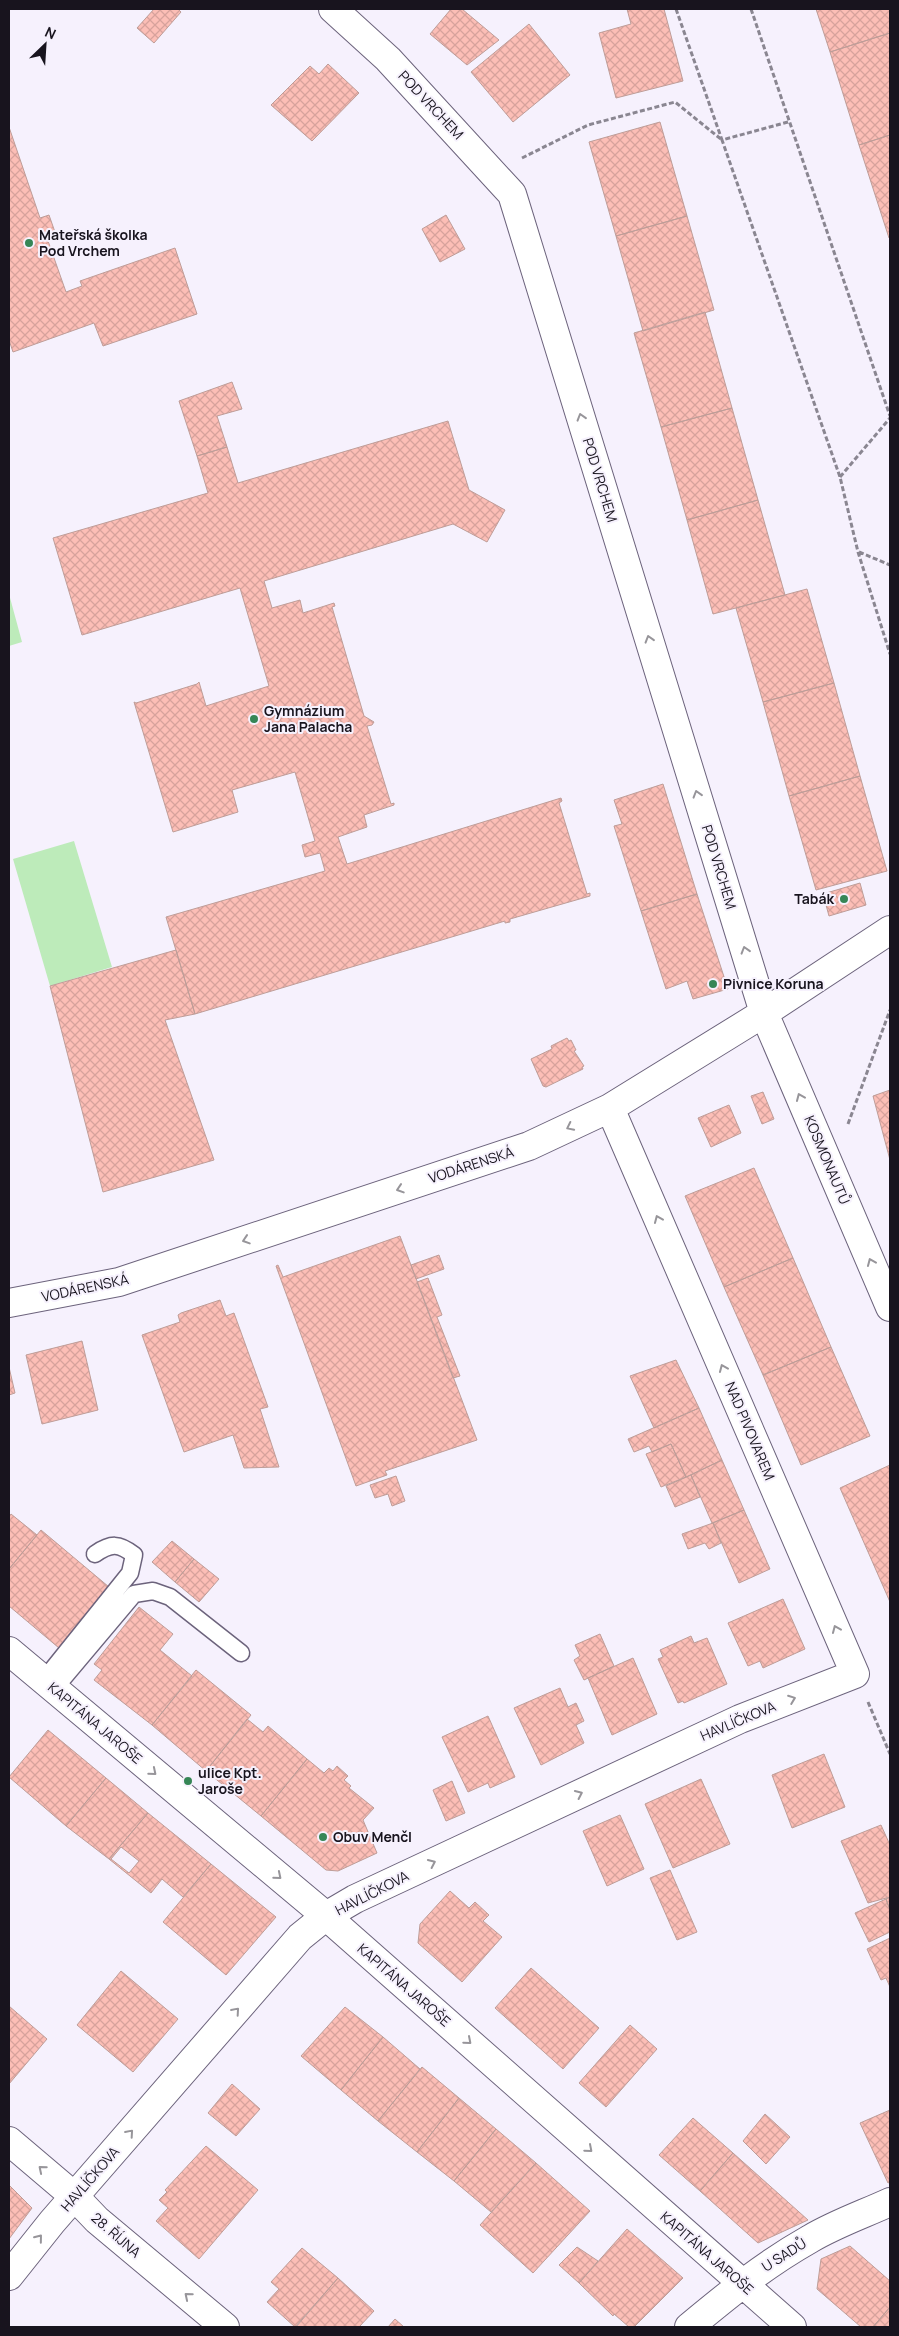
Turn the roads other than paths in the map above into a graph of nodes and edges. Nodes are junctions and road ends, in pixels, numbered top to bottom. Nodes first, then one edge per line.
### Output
1 (333, 9) edge
2 (890, 930) edge
3 (764, 1013) junction
4 (610, 1108) junction
5 (9, 1304) edge
6 (890, 1307) edge
7 (95, 1554) dead end
8 (9, 1651) edge
9 (241, 1653) dead end
10 (856, 1674) joint
11 (49, 1684) junction
12 (326, 1916) junction
13 (9, 2141) edge
14 (75, 2196) junction
15 (890, 2202) edge
16 (9, 2276) edge
17 (741, 2283) junction
18 (225, 2327) edge
19 (689, 2327) edge
20 (792, 2327) edge

3 -> 1 street, POD VRCHEM
2 - 3 street, VODÁRENSKÁ
3 - 4 street, VODÁRENSKÁ
6 -> 3 street, KOSMONAUTŮ
4 -> 5 street, VODÁRENSKÁ
10 -> 4 street, NAD PIVOVAREM
7 - 11 lane
8 - 11 street, KAPITÁNA JAROŠE
9 - 11 lane
12 -> 10 street, HAVLÍČKOVA
11 -> 12 street, KAPITÁNA JAROŠE
14 -> 12 street, HAVLÍČKOVA
12 -> 17 street, KAPITÁNA JAROŠE
14 -> 13 street, 28. ŘÍJNA
16 -> 14 street, HAVLÍČKOVA
18 -> 14 street, 28. ŘÍJNA
15 - 17 street, U SADŮ
17 - 19 street, U SADŮ
17 - 20 street, KAPITÁNA JAROŠE

